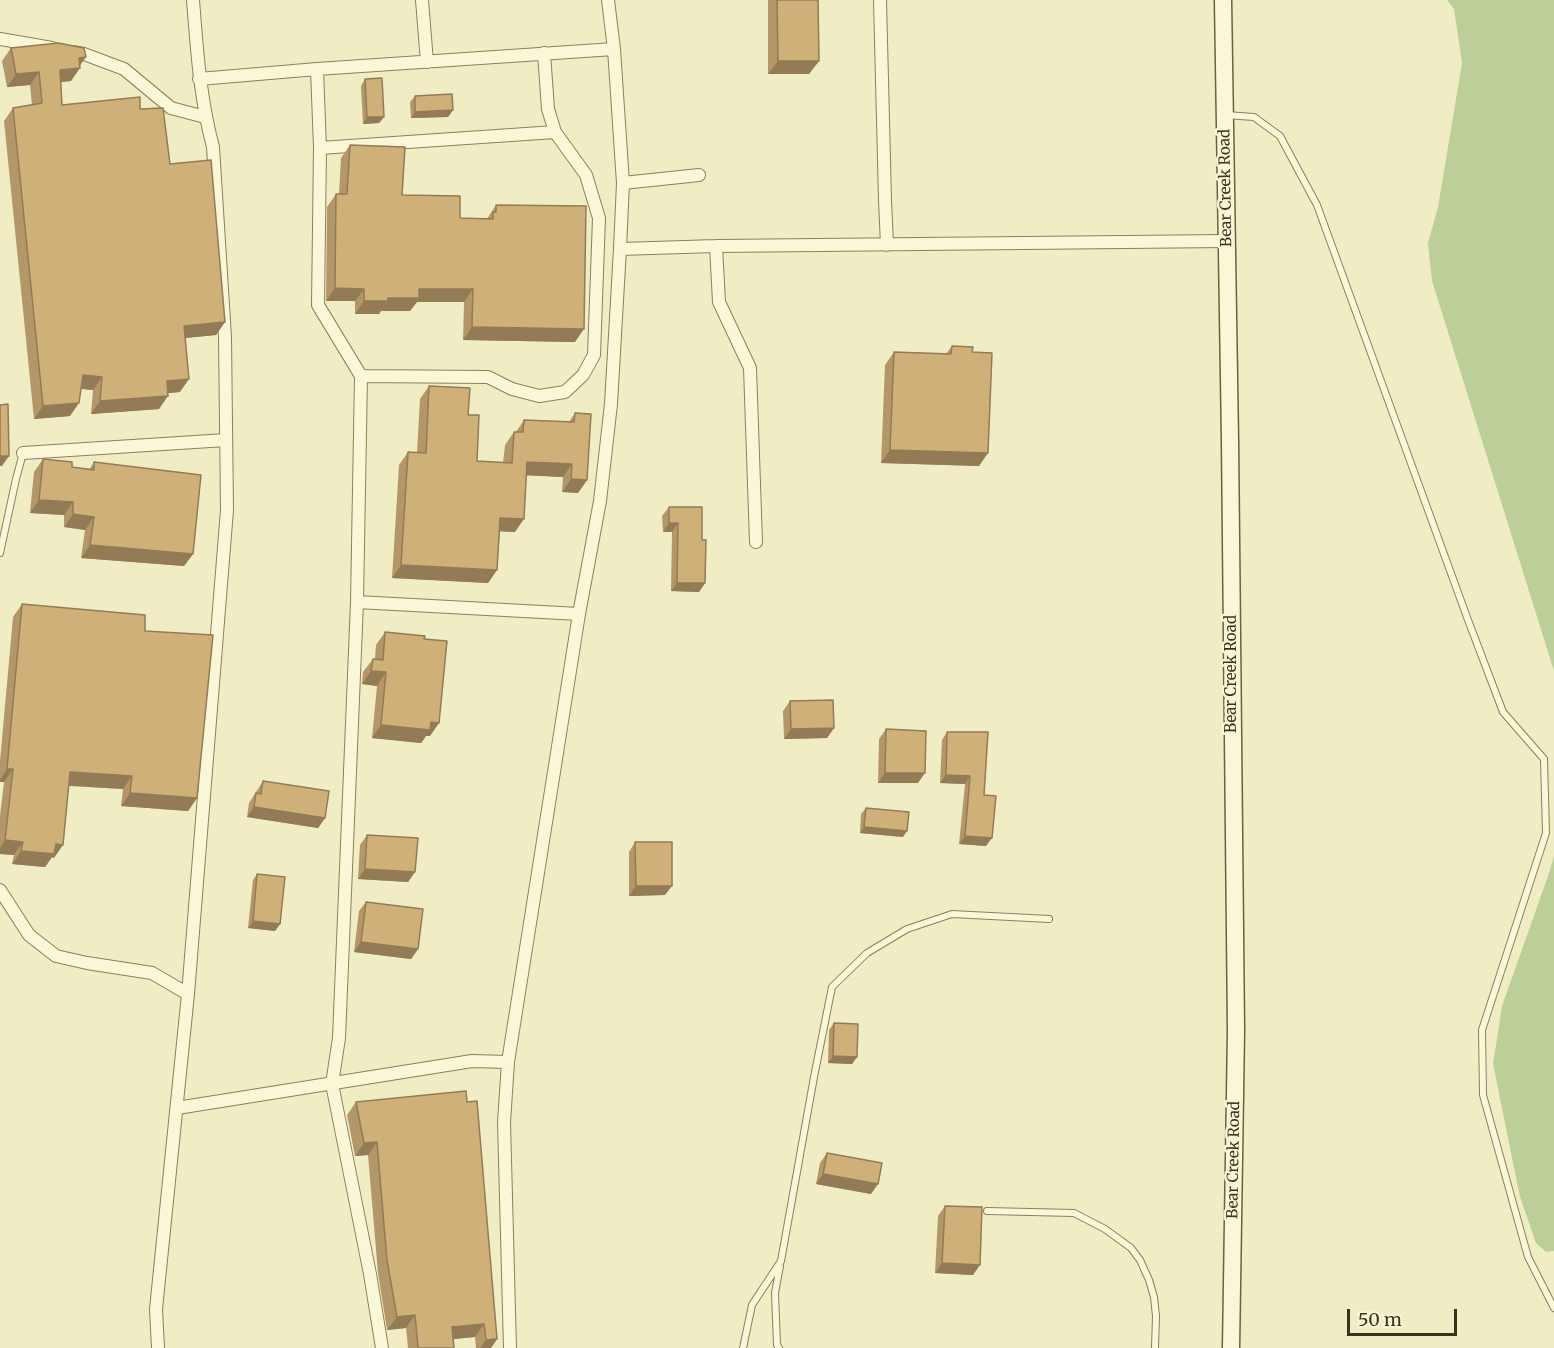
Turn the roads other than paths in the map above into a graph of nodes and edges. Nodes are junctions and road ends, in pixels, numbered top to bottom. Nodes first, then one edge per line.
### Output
1 (193, 0) edge
2 (422, 0) edge
3 (608, 0) edge
4 (880, 0) edge
5 (1223, 0) edge
6 (0, 39) edge
7 (614, 49) junction
8 (544, 53) junction
9 (428, 62) junction
10 (317, 69) junction
11 (200, 79) junction
12 (1225, 115) junction
13 (205, 117) junction
14 (555, 132) junction
15 (320, 148) junction
16 (699, 175) dead end
17 (623, 183) junction
18 (1227, 241) junction
19 (887, 245) junction
20 (716, 246) junction
21 (620, 249) junction
22 (361, 376) junction
23 (226, 441) junction
24 (23, 453) joint
25 (756, 542) dead end
26 (0, 553) edge
27 (357, 602) junction
28 (579, 614) junction
29 (0, 890) edge
30 (1049, 919) dead end
31 (188, 993) junction
32 (508, 1062) junction
33 (332, 1084) junction
34 (177, 1108) junction
35 (987, 1211) dead end
36 (781, 1261) junction
37 (1554, 1308) edge
38 (158, 1348) edge
39 (381, 1348) edge
40 (510, 1348) edge
41 (743, 1348) edge
42 (779, 1348) edge
43 (1155, 1348) edge
44 (1231, 1348) edge

1 - 11 street
2 - 9 street
3 - 7 street
4 - 19 street
5 - 12 street, Bear Creek Road
6 - 13 street
7 - 8 street
7 - 17 street
8 - 9 street
8 - 14 street
9 - 10 street
10 - 11 street
10 - 15 street
11 - 13 street
12 - 18 street, Bear Creek Road
12 - 37 lane
13 - 23 street
14 - 15 street
14 - 22 street
15 - 22 street
16 - 17 street
17 - 21 street
18 - 19 street
18 - 44 street, Bear Creek Road
19 - 20 street
20 - 21 street
20 - 25 street
21 - 28 street
22 - 27 street
23 - 24 street
23 - 31 street
24 - 26 lane
27 - 28 street
27 - 33 street
28 - 32 street
29 - 31 street
30 - 36 lane
31 - 34 street
32 - 33 street
32 - 40 street
33 - 34 street
33 - 39 street
34 - 38 street
35 - 43 lane
36 - 41 lane
36 - 42 lane

